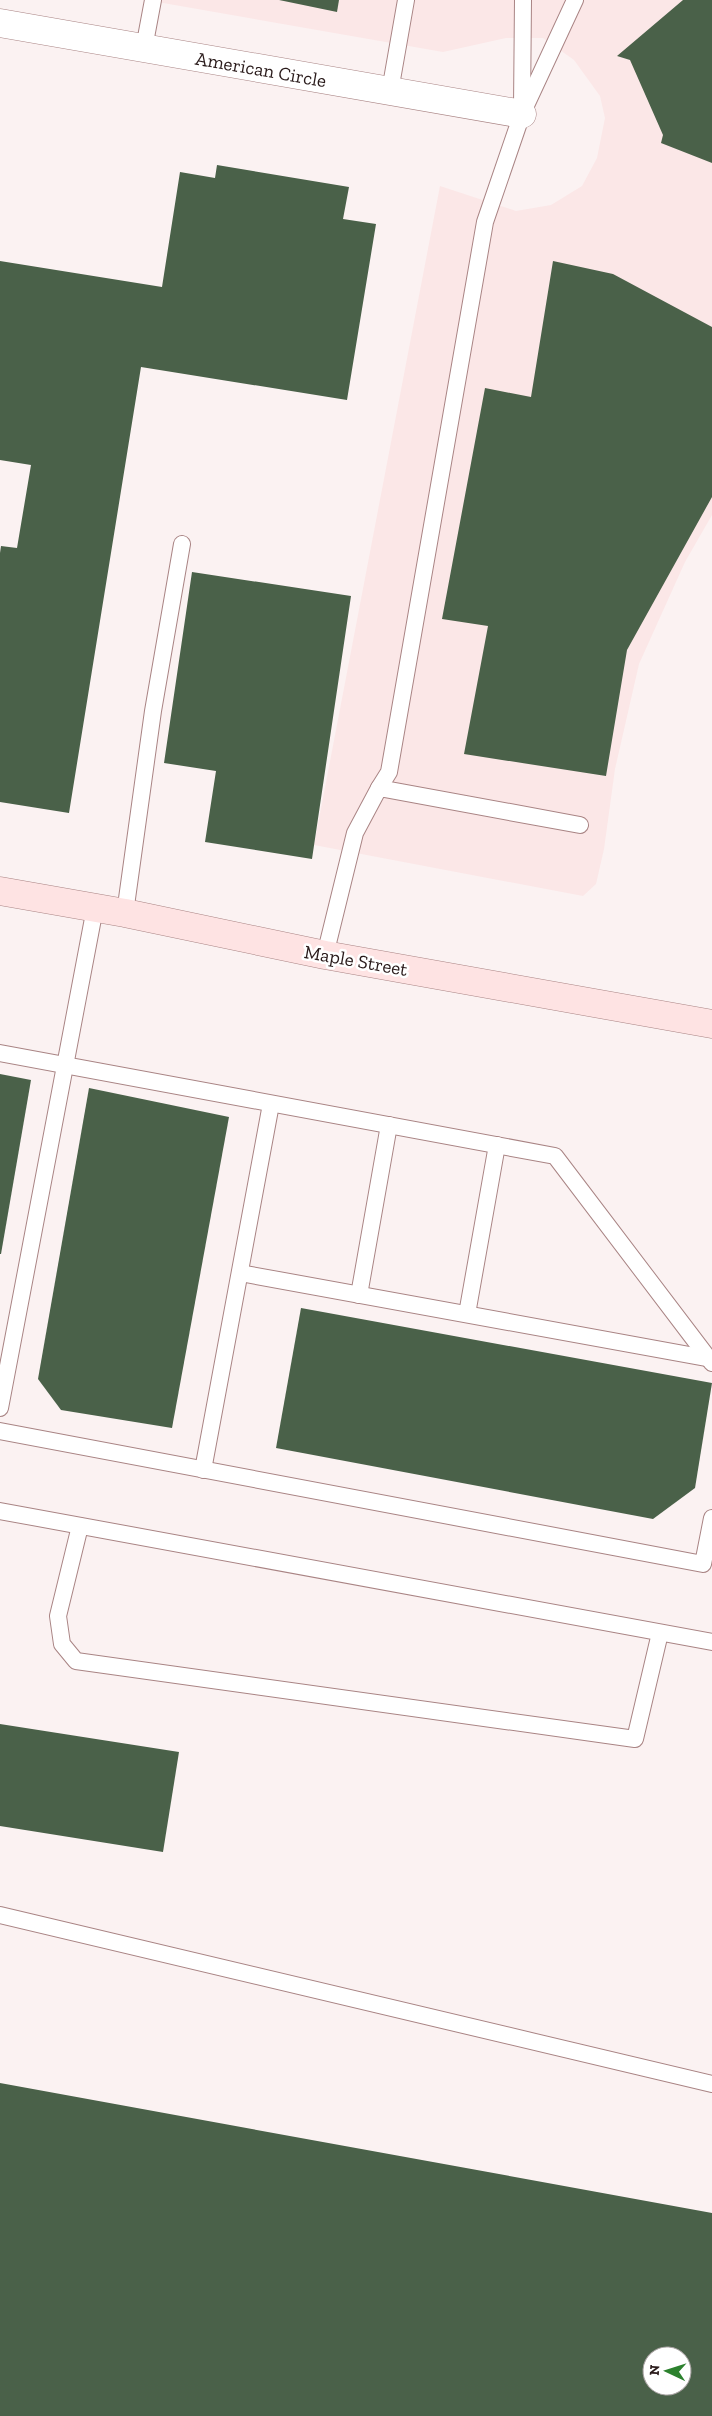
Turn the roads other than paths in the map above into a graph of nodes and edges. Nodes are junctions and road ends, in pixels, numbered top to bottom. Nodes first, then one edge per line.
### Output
1 (153, 0) edge
2 (406, 0) edge
3 (523, 0) edge
4 (574, 0) edge
5 (0, 23) edge
6 (144, 48) junction
7 (390, 91) junction
8 (522, 114) junction
9 (182, 544) dead end
10 (379, 788) junction
11 (580, 825) dead end
12 (0, 891) edge
13 (95, 908) junction
14 (125, 913) junction
15 (326, 955) junction
16 (712, 1024) edge
17 (0, 1053) edge
18 (66, 1066) junction
19 (271, 1104) junction
20 (388, 1125) junction
21 (497, 1146) junction
22 (240, 1273) junction
23 (359, 1295) junction
24 (467, 1314) junction
25 (709, 1360) edge
26 (0, 1408) edge
27 (0, 1431) edge
28 (202, 1470) junction
29 (0, 1512) edge
30 (712, 1518) edge
31 (80, 1526) junction
32 (660, 1633) junction
33 (712, 1642) edge
34 (0, 1916) edge
35 (712, 2084) edge

1 - 6 lane
2 - 7 lane
3 - 8 lane
4 - 8 lane
5 - 6 street, American Circle
6 - 7 street, American Circle
7 - 8 street, American Circle
8 - 10 lane
9 - 14 lane
10 - 11 lane
10 - 15 lane
12 - 13 main road, Maple Street
13 - 14 main road, Maple Street
13 - 18 lane
14 - 15 main road, Maple Street
15 - 16 main road, Maple Street
17 - 18 lane
18 - 19 lane
18 - 26 lane
19 - 20 lane
19 - 22 lane
20 - 21 lane
20 - 23 lane
21 - 24 lane
21 - 25 lane
22 - 23 lane
22 - 28 lane
23 - 24 lane
24 - 25 lane
27 - 28 lane
28 - 30 lane
29 - 31 lane
31 - 32 lane
31 - 32 lane
32 - 33 lane
34 - 35 lane

